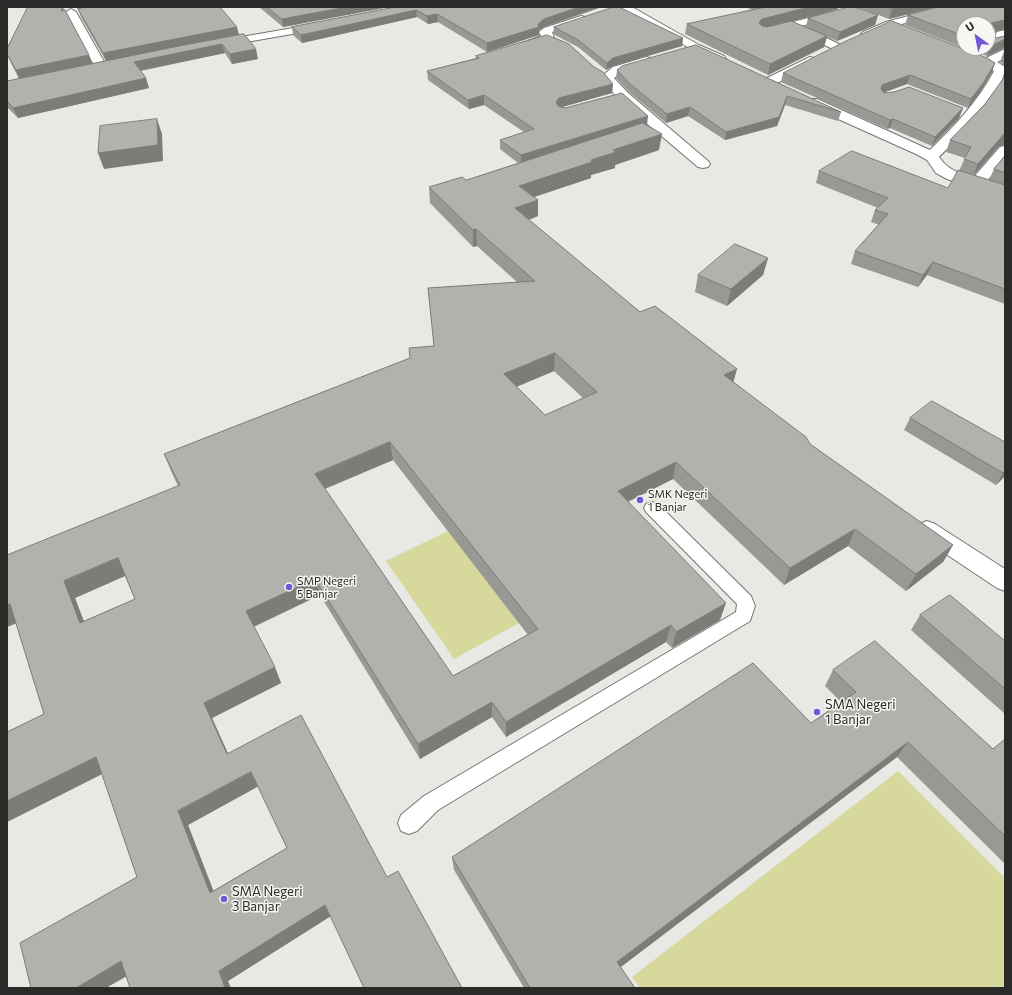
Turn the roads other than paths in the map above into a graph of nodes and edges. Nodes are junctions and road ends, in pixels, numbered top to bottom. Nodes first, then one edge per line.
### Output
1 (955, 7) edge
2 (618, 8) edge
3 (845, 9) edge
4 (71, 12) dead end
5 (593, 15) edge
6 (874, 19) edge
7 (336, 23) edge
8 (890, 24) junction
9 (790, 26) junction
10 (904, 30) edge
11 (764, 32) edge
12 (1005, 33) edge
13 (548, 38) junction
14 (996, 38) edge
15 (560, 44) edge
16 (204, 46) edge
17 (695, 47) junction
18 (837, 47) junction
19 (514, 49) edge
20 (680, 51) edge
21 (1005, 53) edge
22 (659, 57) edge
23 (974, 57) edge
24 (988, 62) junction
25 (116, 64) edge
26 (732, 65) edge
27 (101, 67) junction
28 (86, 70) edge
29 (754, 75) edge
30 (1001, 78) edge
31 (769, 82) junction
32 (781, 88) edge
33 (623, 96) junction
34 (800, 96) edge
35 (608, 100) edge
36 (956, 110) edge
37 (970, 116) junction
38 (660, 127) junction
39 (646, 132) edge
40 (1005, 150) edge
41 (932, 157) junction
42 (703, 164) dead end
43 (976, 184) junction
44 (1005, 194) edge
45 (652, 508) dead end
46 (912, 520) edge
47 (1005, 581) edge
48 (409, 823) dead end

1 - 8 street
2 - 17 street
3 - 9 street
4 - 27 street
5 - 13 street
6 - 8 street
7 - 16 street
8 - 10 street
8 - 18 street
9 - 11 street
9 - 18 street
12 - 14 street
13 - 15 street
13 - 19 street
17 - 20 street
17 - 26 street
18 - 31 street
21 - 24 street
22 - 33 street
23 - 24 street
24 - 30 street
25 - 27 street
27 - 28 street
29 - 31 street
30 - 37 street
31 - 32 street
33 - 35 street
33 - 38 street
34 - 41 street
36 - 37 street
37 - 41 street
38 - 39 street
38 - 42 street
40 - 43 street
41 - 43 street
43 - 44 street
45 - 48 lane
46 - 47 street

